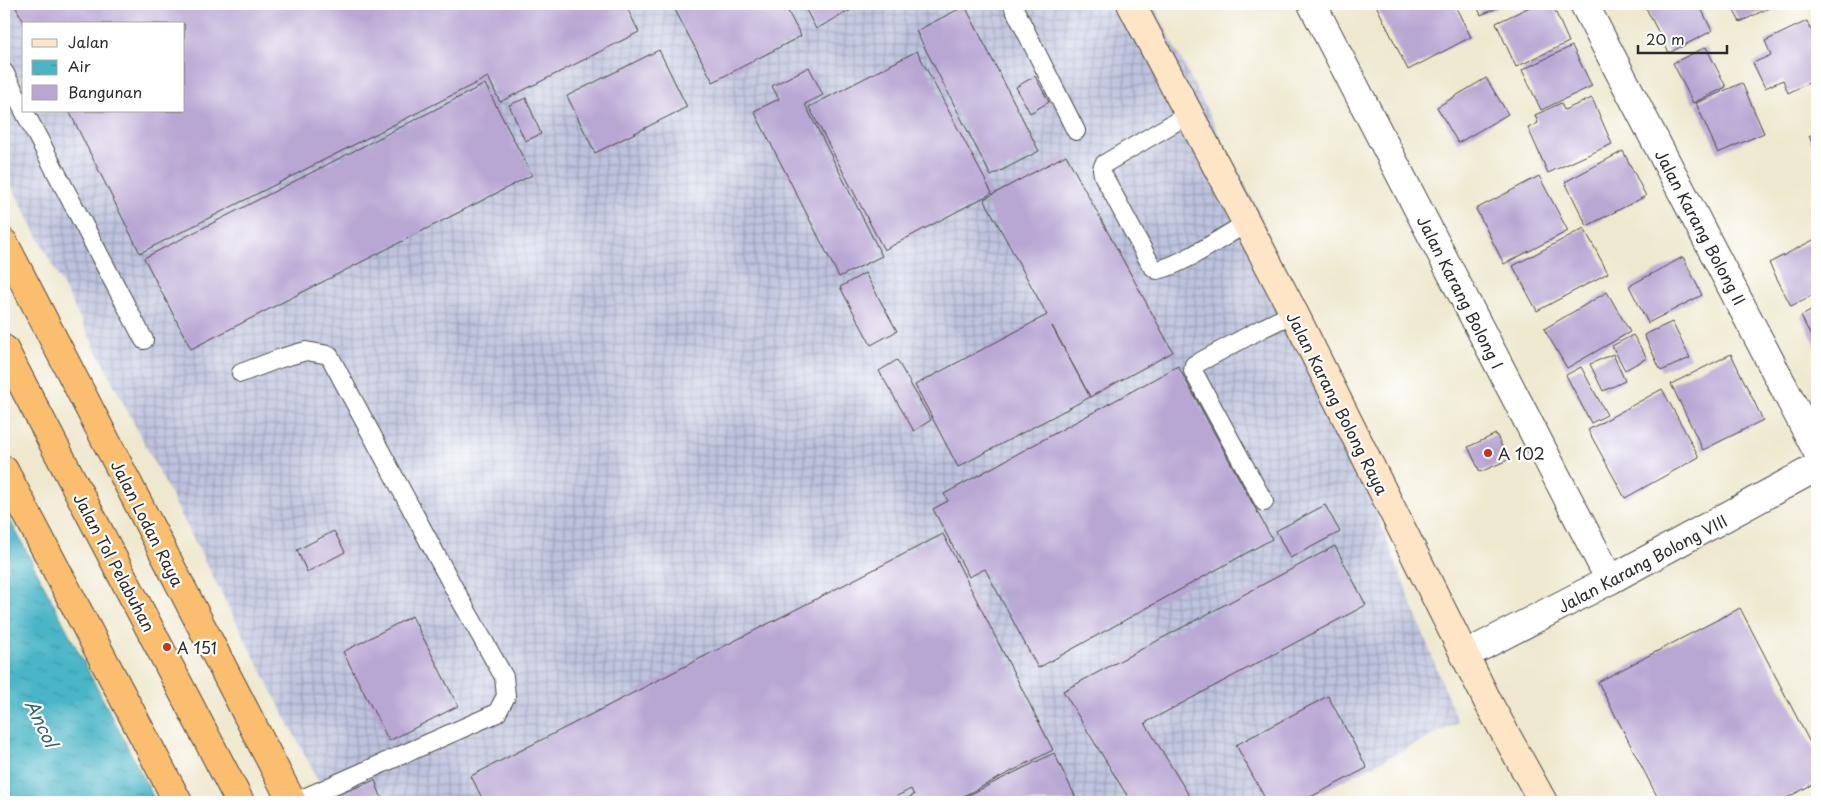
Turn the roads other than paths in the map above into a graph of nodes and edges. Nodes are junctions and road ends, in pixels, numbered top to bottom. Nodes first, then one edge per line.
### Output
1 (1014, 4) edge
2 (1131, 4) edge
3 (1312, 4) edge
4 (1584, 4) edge
5 (4, 72) edge
6 (22, 107) edge
7 (25, 112) edge
8 (1189, 114) junction
9 (1076, 131) dead end
10 (1247, 223) junction
11 (4, 243) edge
12 (1294, 313) junction
13 (144, 340) dead end
14 (4, 349) edge
15 (241, 373) dead end
16 (1817, 451) edge
17 (1817, 468) edge
18 (4, 470) edge
19 (1264, 502) dead end
20 (1610, 580) junction
21 (1464, 655) junction
22 (178, 802) edge
23 (240, 802) edge
24 (294, 802) edge
25 (1543, 802) edge

1 - 9 lane
2 - 8 street, Jalan Karang Bolong Raya
3 - 20 street, Jalan Karang Bolong I
4 - 16 street, Jalan Karang Bolong II
5 - 6 lane
7 - 13 lane
8 - 10 street, Jalan Karang Bolong Raya
8 - 10 lane
10 - 12 street, Jalan Karang Bolong Raya
11 - 24 highway, Jalan Lodan Raya
12 - 19 lane
12 - 21 street, Jalan Karang Bolong Raya
14 - 23 highway, Jalan Tol Pelabuhan
15 - 24 lane
17 - 20 street, Jalan Karang Bolong VIII
18 - 22 highway
20 - 21 street, Jalan Karang Bolong VIII
21 - 25 street, Jalan Karang Bolong Raya

